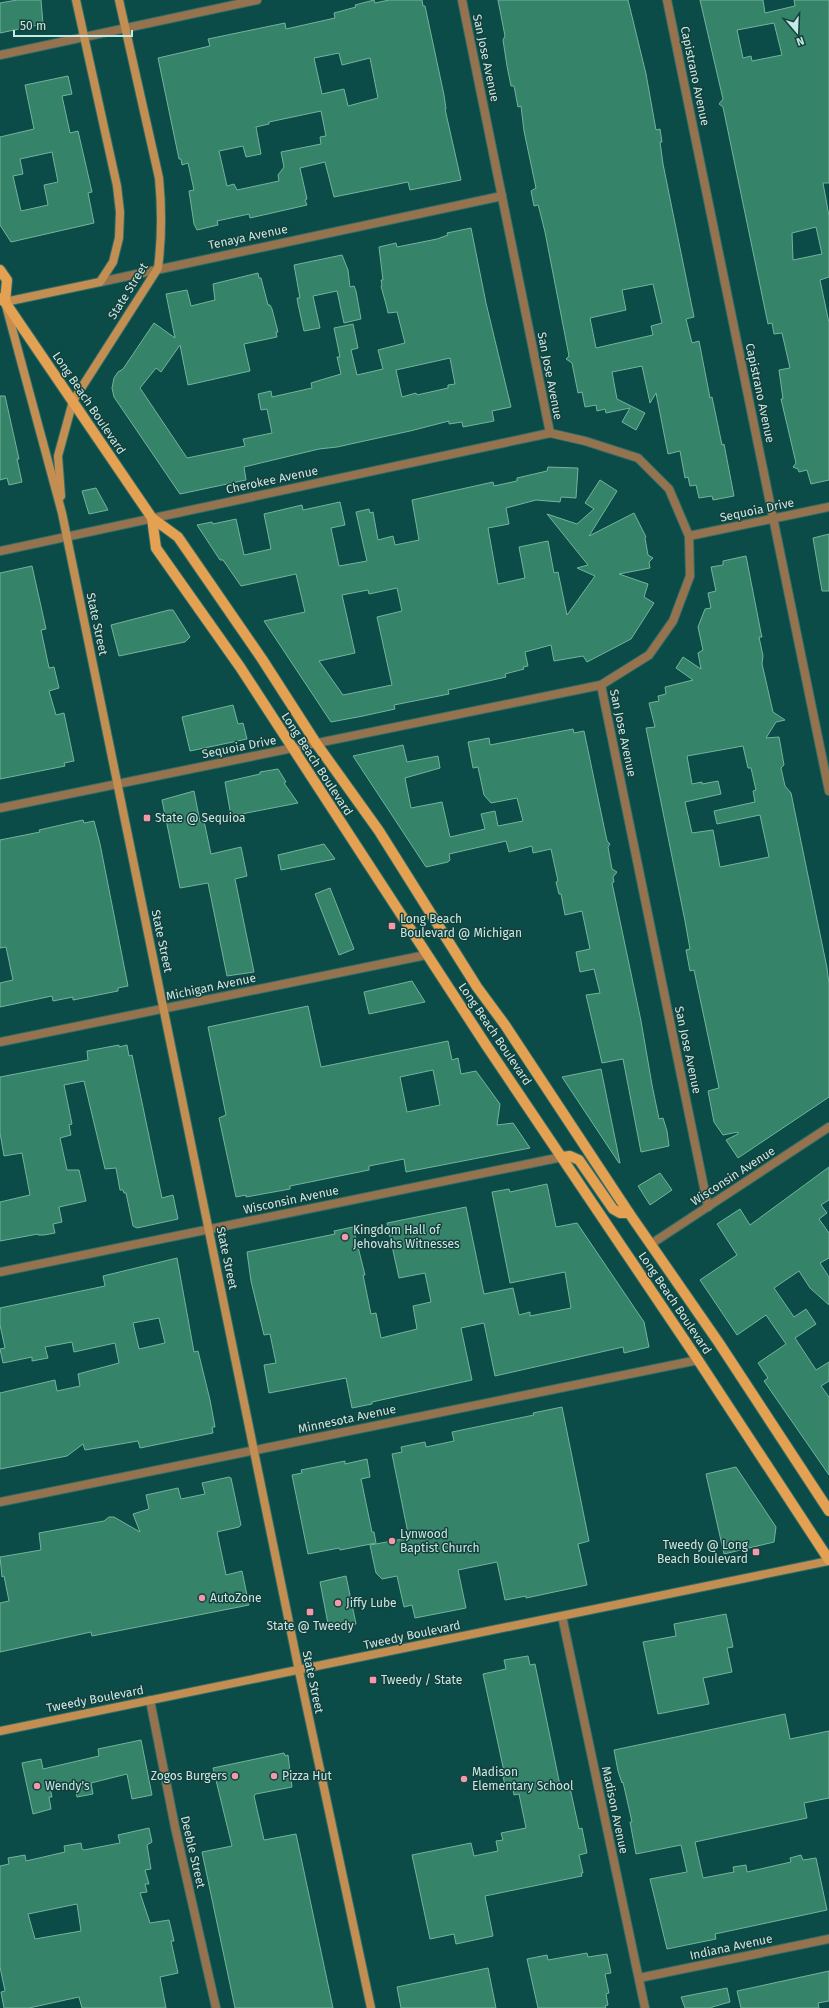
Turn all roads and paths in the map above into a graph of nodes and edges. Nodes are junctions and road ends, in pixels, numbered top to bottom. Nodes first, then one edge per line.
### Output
1 (76, 0) edge
2 (119, 0) edge
3 (257, 0) edge
4 (462, 0) edge
5 (667, 0) edge
6 (125, 27) junction
7 (84, 36) junction
8 (0, 54) edge
9 (502, 196) junction
10 (158, 268) junction
11 (0, 270) edge
12 (100, 282) junction
13 (2, 301) edge
14 (73, 401) junction
15 (550, 433) junction
16 (829, 508) edge
17 (62, 513) junction
18 (152, 518) junction
19 (773, 519) junction
20 (689, 536) junction
21 (67, 537) junction
22 (0, 551) edge
23 (601, 685) junction
24 (316, 743) junction
25 (292, 748) junction
26 (118, 784) junction
27 (829, 791) edge
28 (0, 808) edge
29 (426, 955) junction
30 (164, 1009) junction
31 (0, 1042) edge
32 (829, 1127) edge
33 (562, 1157) junction
34 (708, 1207) junction
35 (629, 1213) junction
36 (209, 1229) junction
37 (651, 1244) junction
38 (0, 1272) edge
39 (698, 1360) junction
40 (254, 1450) junction
41 (0, 1502) edge
42 (829, 1511) edge
43 (829, 1560) edge
44 (562, 1616) junction
45 (299, 1671) junction
46 (150, 1700) junction
47 (0, 1731) edge
48 (829, 1939) edge
49 (639, 1978) junction
50 (216, 2008) edge
51 (371, 2008) edge
52 (645, 2008) edge

1 - 7 main road
2 - 6 main road, State Street
3 - 6 street
4 - 9 street, San Jose Avenue
5 - 19 street, Capistrano Avenue
6 - 7 street
6 - 10 main road, State Street
7 - 8 street
7 - 12 main road
9 - 10 street, Tenaya Avenue
9 - 15 street, San Jose Avenue
10 - 12 street, Tenaya Avenue
10 - 14 main road, State Street
11 - 13 main road
12 - 13 main road, Tenaya Avenue
13 - 14 main road, Long Beach Boulevard
13 - 17 main road, State Street
14 - 17 main road, State Street
14 - 18 main road, Long Beach Boulevard
15 - 18 street, Cherokee Avenue
15 - 20 street, San Jose Avenue
16 - 19 street, Sequoia Drive
17 - 21 main road, State Street
18 - 21 street, Cherokee Avenue
18 - 24 main road, Long Beach Boulevard
18 - 25 main road, Long Beach Boulevard
19 - 20 street, Sequoia Drive
19 - 27 street, Capistrano Avenue
20 - 23 street, San Jose Avenue
21 - 22 street, Cherokee Avenue
21 - 26 main road, State Street
23 - 24 street, Sequoia Drive
23 - 34 street, San Jose Avenue
24 - 25 street, Sequoia Drive
24 - 35 main road, Long Beach Boulevard
25 - 26 street, Sequoia Drive
25 - 29 main road, Long Beach Boulevard
26 - 28 street, Sequoia Drive
26 - 30 main road, State Street
29 - 30 street, Michigan Avenue
29 - 33 main road, Long Beach Boulevard
30 - 31 street, Michigan Avenue
30 - 36 main road, State Street
32 - 34 street, Wisconsin Avenue
33 - 35 main road
33 - 36 street, Wisconsin Avenue
33 - 39 main road, Long Beach Boulevard
34 - 37 street, Wisconsin Avenue
35 - 37 main road, Long Beach Boulevard
36 - 38 street, Wisconsin Avenue
36 - 40 main road, State Street
37 - 42 main road, Long Beach Boulevard
39 - 40 street, Minnesota Avenue
39 - 43 main road, Long Beach Boulevard
40 - 41 street, Minnesota Avenue
40 - 45 main road, State Street
43 - 44 main road, Tweedy Boulevard
44 - 45 main road, Tweedy Boulevard
44 - 49 street, Madison Avenue
45 - 46 main road, Tweedy Boulevard
45 - 51 main road, State Street
46 - 47 main road, Tweedy Boulevard
46 - 50 street, Deeble Street
48 - 49 street, Indiana Avenue
49 - 52 street, Madison Avenue

